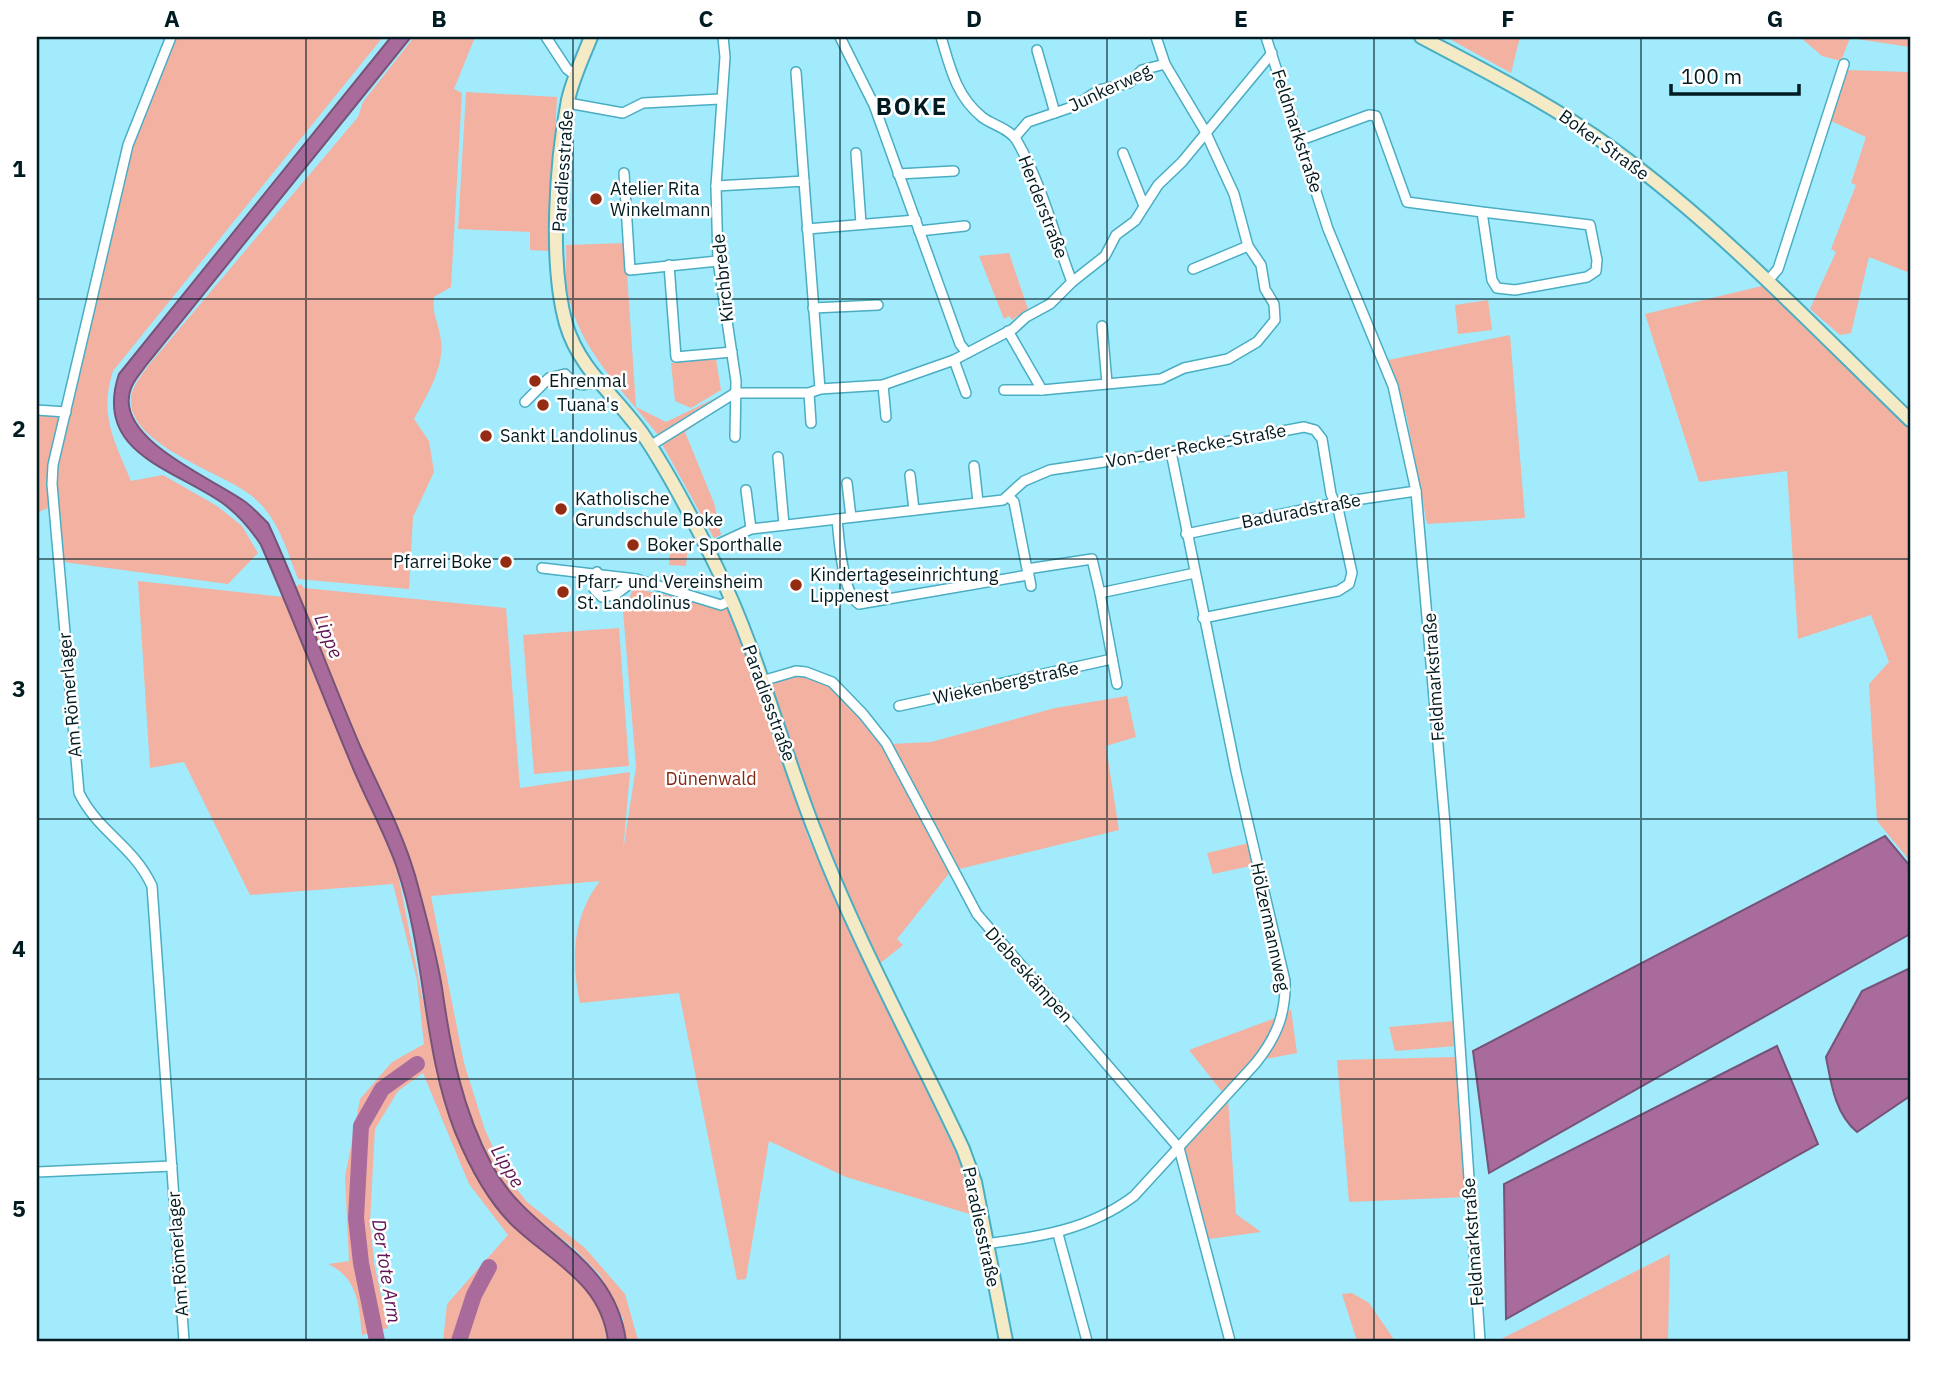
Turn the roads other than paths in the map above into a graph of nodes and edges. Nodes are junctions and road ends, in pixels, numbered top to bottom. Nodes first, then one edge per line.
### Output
1 (171, 37) edge
2 (547, 37) edge
3 (591, 37) edge
4 (723, 37) edge
5 (840, 37) edge
6 (941, 37) edge
7 (1156, 37) edge
8 (1266, 37) edge
9 (1421, 37) edge
10 (1037, 51) dead end
11 (1272, 53) junction
12 (1165, 64) junction
13 (1844, 64) dead end
14 (796, 72) dead end
15 (576, 76) junction
16 (720, 99) junction
17 (568, 103) junction
18 (1055, 113) junction
19 (1205, 131) junction
20 (1015, 137) junction
21 (1301, 140) junction
22 (856, 153) dead end
23 (1123, 153) dead end
24 (954, 171) dead end
25 (624, 173) dead end
26 (898, 174) junction
27 (804, 181) junction
28 (716, 186) junction
29 (1144, 206) junction
30 (1482, 212) junction
31 (916, 220) junction
32 (862, 224) junction
33 (965, 226) dead end
34 (807, 229) junction
35 (919, 231) junction
36 (1248, 246) junction
37 (718, 261) junction
38 (669, 265) junction
39 (1193, 269) dead end
40 (1072, 282) junction
41 (1767, 282) junction
42 (878, 305) dead end
43 (813, 308) junction
44 (1102, 326) dead end
45 (1008, 331) junction
46 (732, 352) junction
47 (967, 353) junction
48 (954, 360) junction
49 (597, 380) junction
50 (1107, 383) junction
51 (883, 385) junction
52 (820, 389) junction
53 (1003, 390) dead end
54 (1042, 390) junction
55 (735, 393) junction
56 (809, 393) junction
57 (965, 394) dead end
58 (525, 402) dead end
59 (37, 410) edge
60 (66, 412) junction
61 (886, 417) dead end
62 (1909, 417) edge
63 (811, 423) dead end
64 (735, 437) dead end
65 (650, 446) junction
66 (1171, 452) junction
67 (778, 457) dead end
68 (974, 466) dead end
69 (910, 475) dead end
70 (847, 483) dead end
71 (746, 491) dead end
72 (1416, 491) junction
73 (1009, 497) junction
74 (978, 502) junction
75 (1335, 503) junction
76 (914, 510) junction
77 (851, 517) junction
78 (837, 519) junction
79 (784, 525) junction
80 (751, 529) junction
81 (1186, 534) junction
82 (708, 549) junction
83 (542, 568) dead end
84 (597, 572) junction
85 (1028, 572) junction
86 (1195, 573) junction
87 (636, 579) junction
88 (1031, 586) dead end
89 (1100, 593) junction
90 (731, 600) junction
91 (1203, 618) junction
92 (1112, 659) junction
93 (762, 681) junction
94 (1117, 684) dead end
95 (899, 706) dead end
96 (1179, 1148) junction
97 (172, 1167) junction
98 (37, 1172) edge
99 (1058, 1234) junction
100 (985, 1244) junction
101 (184, 1341) edge
102 (1006, 1341) edge
103 (1087, 1341) edge
104 (1230, 1341) edge
105 (1480, 1341) edge

1 - 60 street, Am Römerlager
2 - 15 street
3 - 15 main road, Paradiesstraße
4 - 16 street, Kirchbrede
5 - 26 street
6 - 20 street, Herderstraße
7 - 12 street
8 - 11 street, Feldmarkstraße
9 - 41 main road, Boker Straße
10 - 18 street, Junkerweg
11 - 19 street
11 - 21 street, Feldmarkstraße
12 - 18 street, Junkerweg
12 - 19 street
13 - 41 street
14 - 27 street
15 - 17 main road, Paradiesstraße
16 - 17 street
16 - 28 street, Kirchbrede
17 - 49 main road, Paradiesstraße
18 - 20 street, Junkerweg
19 - 29 street
19 - 36 street
20 - 40 street, Herderstraße
21 - 30 street
21 - 72 street, Feldmarkstraße
22 - 32 street
23 - 29 street
24 - 26 street
25 - 38 street
26 - 31 street
27 - 28 street
27 - 34 street
28 - 37 street, Kirchbrede
29 - 40 street
30 - 30 street
31 - 32 street
31 - 35 street
32 - 34 street
33 - 35 street
34 - 43 street
35 - 47 street
36 - 39 street
36 - 50 street
37 - 38 street
37 - 46 street, Kirchbrede
38 - 46 street
40 - 45 street
41 - 62 main road, Boker Straße
42 - 43 street
43 - 52 street
44 - 50 street
45 - 47 street
45 - 54 street
46 - 55 street, Kirchbrede
47 - 48 street
48 - 51 street
48 - 57 street
49 - 58 street
49 - 65 main road, Paradiesstraße
50 - 54 street
51 - 52 street
51 - 61 street
52 - 56 street
53 - 54 street
55 - 56 street
55 - 64 street, Kirchbrede
55 - 65 street
56 - 63 street
59 - 60 street
60 - 97 street, Am Römerlager
65 - 82 main road, Paradiesstraße
66 - 73 street, Von-der-Recke-Straße
66 - 75 street, Von-der-Recke-Straße
66 - 81 street, Hölzermannweg
67 - 79 street
68 - 74 street
69 - 76 street
70 - 77 street
71 - 80 street
72 - 75 street, Baduradstraße
72 - 105 street, Feldmarkstraße
73 - 74 street, Von-der-Recke-Straße
73 - 85 street
74 - 76 street, Von-der-Recke-Straße
75 - 81 street, Baduradstraße
75 - 91 street
76 - 77 street, Von-der-Recke-Straße
77 - 78 street, Von-der-Recke-Straße
78 - 79 street, Von-der-Recke-Straße
78 - 85 street
79 - 80 street, Von-der-Recke-Straße
80 - 82 street, Von-der-Recke-Straße
81 - 86 street, Hölzermannweg
82 - 90 main road, Paradiesstraße
83 - 84 street
84 - 87 street
84 - 87 street
85 - 88 street
85 - 89 street
86 - 89 street
86 - 91 street, Hölzermannweg
87 - 90 street
89 - 92 street
90 - 93 main road, Paradiesstraße
91 - 96 street, Hölzermannweg
92 - 94 street
92 - 95 street, Wiekenbergstraße
93 - 96 street, Diebeskämpen
93 - 100 main road, Paradiesstraße
96 - 99 street, Hölzermannweg
96 - 104 street, Diebeskämpen
97 - 98 street
97 - 101 street, Am Römerlager
99 - 100 street, Hölzermannweg
99 - 103 street
100 - 102 main road, Paradiesstraße

